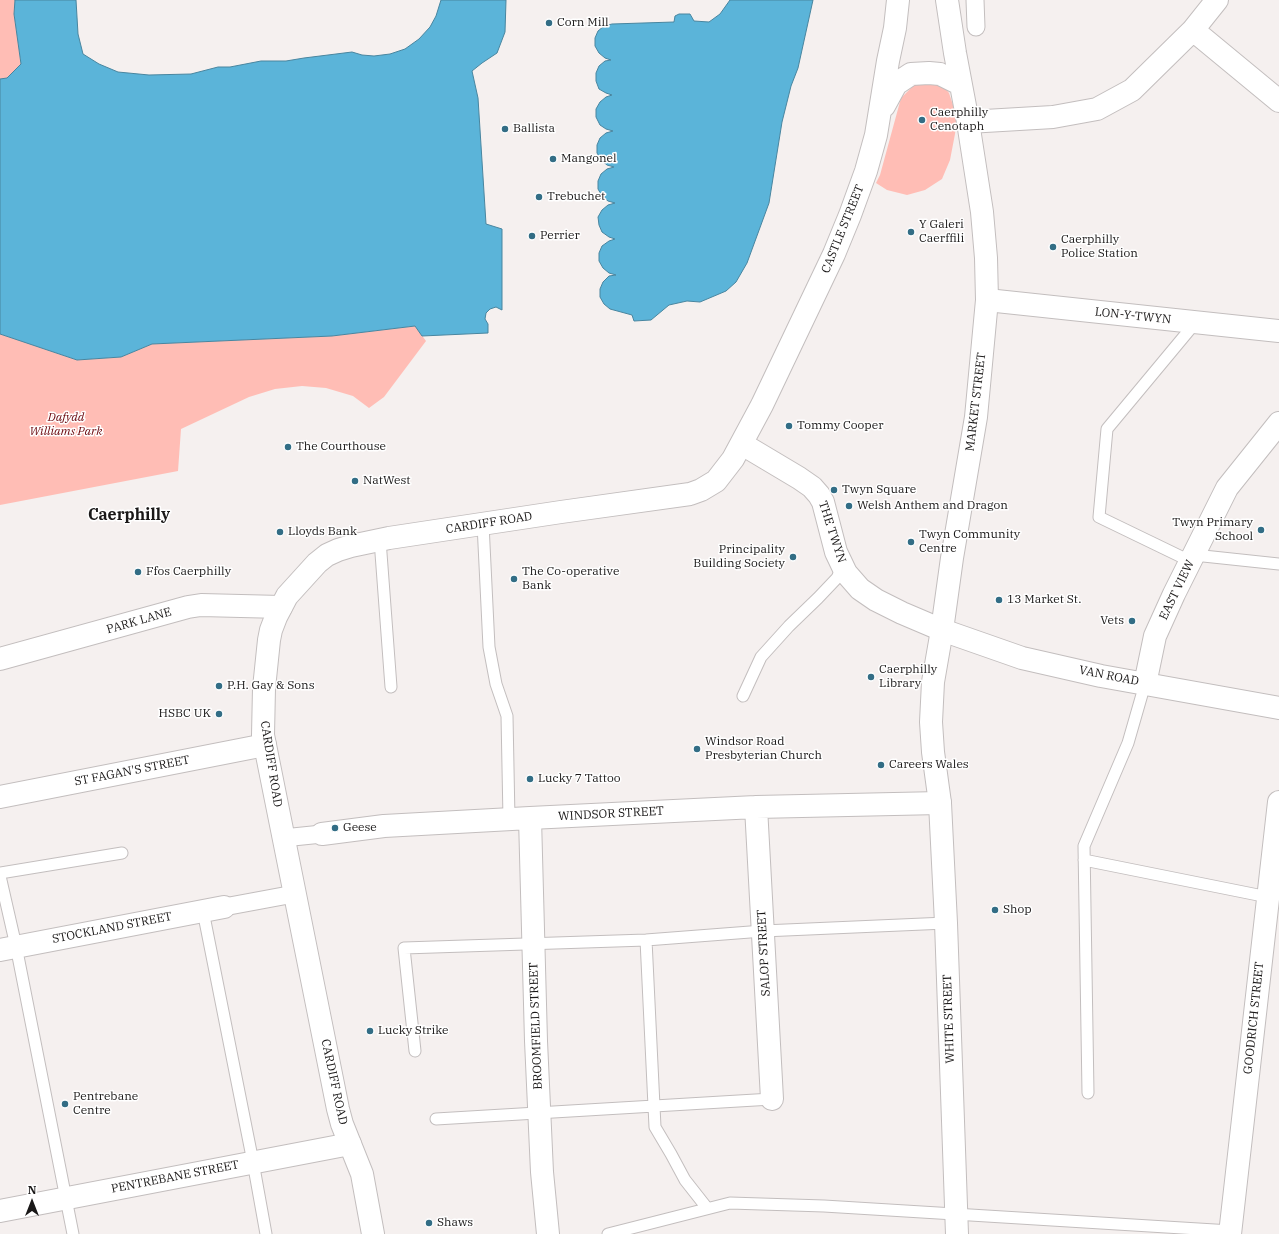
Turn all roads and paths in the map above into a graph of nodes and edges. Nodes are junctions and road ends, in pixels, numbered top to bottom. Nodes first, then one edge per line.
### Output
1 (898, 0) edge
2 (947, 0) edge
3 (975, 0) edge
4 (1217, 0) edge
5 (976, 27) dead end
6 (1193, 30) junction
7 (960, 84) junction
8 (1279, 101) edge
9 (881, 112) junction
10 (968, 122) junction
11 (987, 300) junction
12 (1196, 322) junction
13 (1279, 331) edge
14 (1279, 424) edge
15 (742, 444) junction
16 (483, 524) junction
17 (380, 540) junction
18 (1192, 558) junction
19 (1279, 564) edge
20 (843, 566) junction
21 (281, 606) junction
22 (942, 630) junction
23 (0, 659) edge
24 (1145, 684) junction
25 (391, 687) dead end
26 (744, 696) dead end
27 (1279, 708) edge
28 (265, 745) junction
29 (0, 797) edge
30 (1279, 802) edge
31 (940, 803) junction
32 (756, 807) junction
33 (520, 818) junction
34 (322, 834) joint
35 (283, 838) junction
36 (1276, 848) edge
37 (122, 853) dead end
38 (1084, 860) junction
39 (0, 874) edge
40 (294, 894) junction
41 (1268, 897) junction
42 (224, 907) joint
43 (203, 910) junction
44 (946, 923) junction
45 (763, 931) junction
46 (646, 940) junction
47 (533, 944) junction
48 (8, 948) edge
49 (416, 1051) dead end
50 (1088, 1093) dead end
51 (772, 1099) joint
52 (654, 1106) junction
53 (539, 1113) junction
54 (436, 1119) dead end
55 (350, 1144) junction
56 (253, 1162) junction
57 (66, 1198) junction
58 (707, 1208) junction
59 (0, 1211) edge
60 (956, 1224) edge
61 (1231, 1232) edge
62 (73, 1234) edge
63 (266, 1234) edge
64 (373, 1234) edge
65 (548, 1234) edge
66 (608, 1234) edge

1 - 9 street, CASTLE STREET
2 - 7 street, MARKET STREET
3 - 5 street
4 - 6 street
6 - 8 street
6 - 10 street
7 - 9 street
7 - 10 street, MARKET STREET
9 - 15 street, CASTLE STREET
10 - 11 street, MARKET STREET
11 - 12 street, LON-Y-TWYN
11 - 22 street, MARKET STREET
12 - 13 street, LON-Y-TWYN
12 - 18 lane
14 - 18 street, EAST VIEW
15 - 16 street, CARDIFF ROAD
15 - 20 street, THE TWYN
16 - 17 street, CARDIFF ROAD
16 - 33 lane
17 - 21 street, CARDIFF ROAD
17 - 25 lane
18 - 19 lane
18 - 24 street, EAST VIEW
20 - 22 street, THE TWYN
20 - 26 lane
21 - 23 street, PARK LANE
21 - 28 street, CARDIFF ROAD
22 - 24 street, VAN ROAD
22 - 31 street, MARKET STREET
24 - 27 street, VAN ROAD
24 - 38 lane
28 - 29 street, ST FAGAN'S STREET
28 - 35 street, CARDIFF ROAD
30 - 36 street, GOODRICH STREET
31 - 32 street, WINDSOR STREET
31 - 44 street, WHITE STREET
32 - 33 street, WINDSOR STREET
32 - 45 street, SALOP STREET
33 - 34 street, WINDSOR STREET
33 - 47 street, BROOMFIELD STREET
34 - 35 street, WINDSOR STREET
35 - 40 street, CARDIFF ROAD
36 - 41 street, GOODRICH STREET
37 - 39 lane
38 - 41 lane
38 - 50 lane
39 - 48 lane
40 - 42 street
40 - 55 street, CARDIFF ROAD
41 - 61 street, GOODRICH STREET
42 - 43 street, STOCKLAND STREET
43 - 48 street, STOCKLAND STREET
43 - 56 lane
44 - 45 lane
44 - 60 street, WHITE STREET
45 - 46 lane
45 - 51 street, SALOP STREET
46 - 47 lane
46 - 52 lane
47 - 49 lane
47 - 53 street, BROOMFIELD STREET
48 - 57 lane
51 - 52 lane
52 - 53 lane
52 - 58 lane
53 - 54 lane
53 - 65 street, BROOMFIELD STREET
55 - 56 street, PENTREBANE STREET
55 - 64 street, CARDIFF ROAD
56 - 57 street, PENTREBANE STREET
56 - 63 lane
57 - 59 street, PENTREBANE STREET
57 - 62 lane
58 - 60 lane
58 - 66 lane
60 - 61 lane

